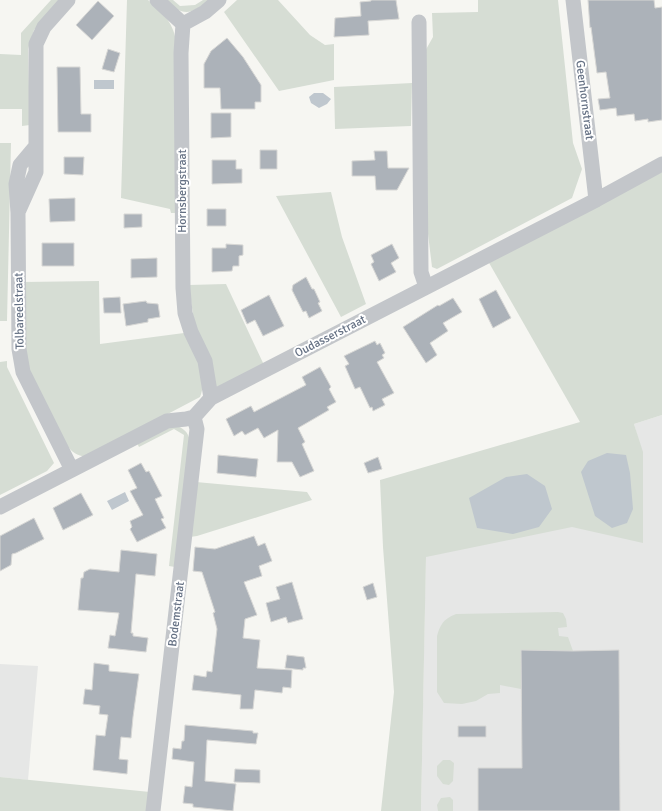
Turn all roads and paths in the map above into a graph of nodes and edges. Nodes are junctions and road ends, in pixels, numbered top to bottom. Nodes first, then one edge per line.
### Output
1 (68, 0) edge
2 (157, 0) edge
3 (219, 0) edge
4 (573, 0) edge
5 (419, 22) dead end
6 (183, 24) junction
7 (662, 164) edge
8 (596, 200) junction
9 (426, 286) junction
10 (211, 398) junction
11 (194, 417) junction
12 (72, 470) junction
13 (0, 507) edge
14 (153, 811) edge

1 - 12 street, Tolbareelstraat
2 - 6 street
3 - 6 street
4 - 8 street, Geenhornstraat
5 - 9 street
6 - 10 street, Hornsbergstraat
7 - 8 street, Oudasserstraat
8 - 9 street, Oudasserstraat
9 - 10 street, Oudasserstraat
10 - 11 street, Oudasserstraat
11 - 12 street
11 - 14 street, Bodemstraat
12 - 13 street

